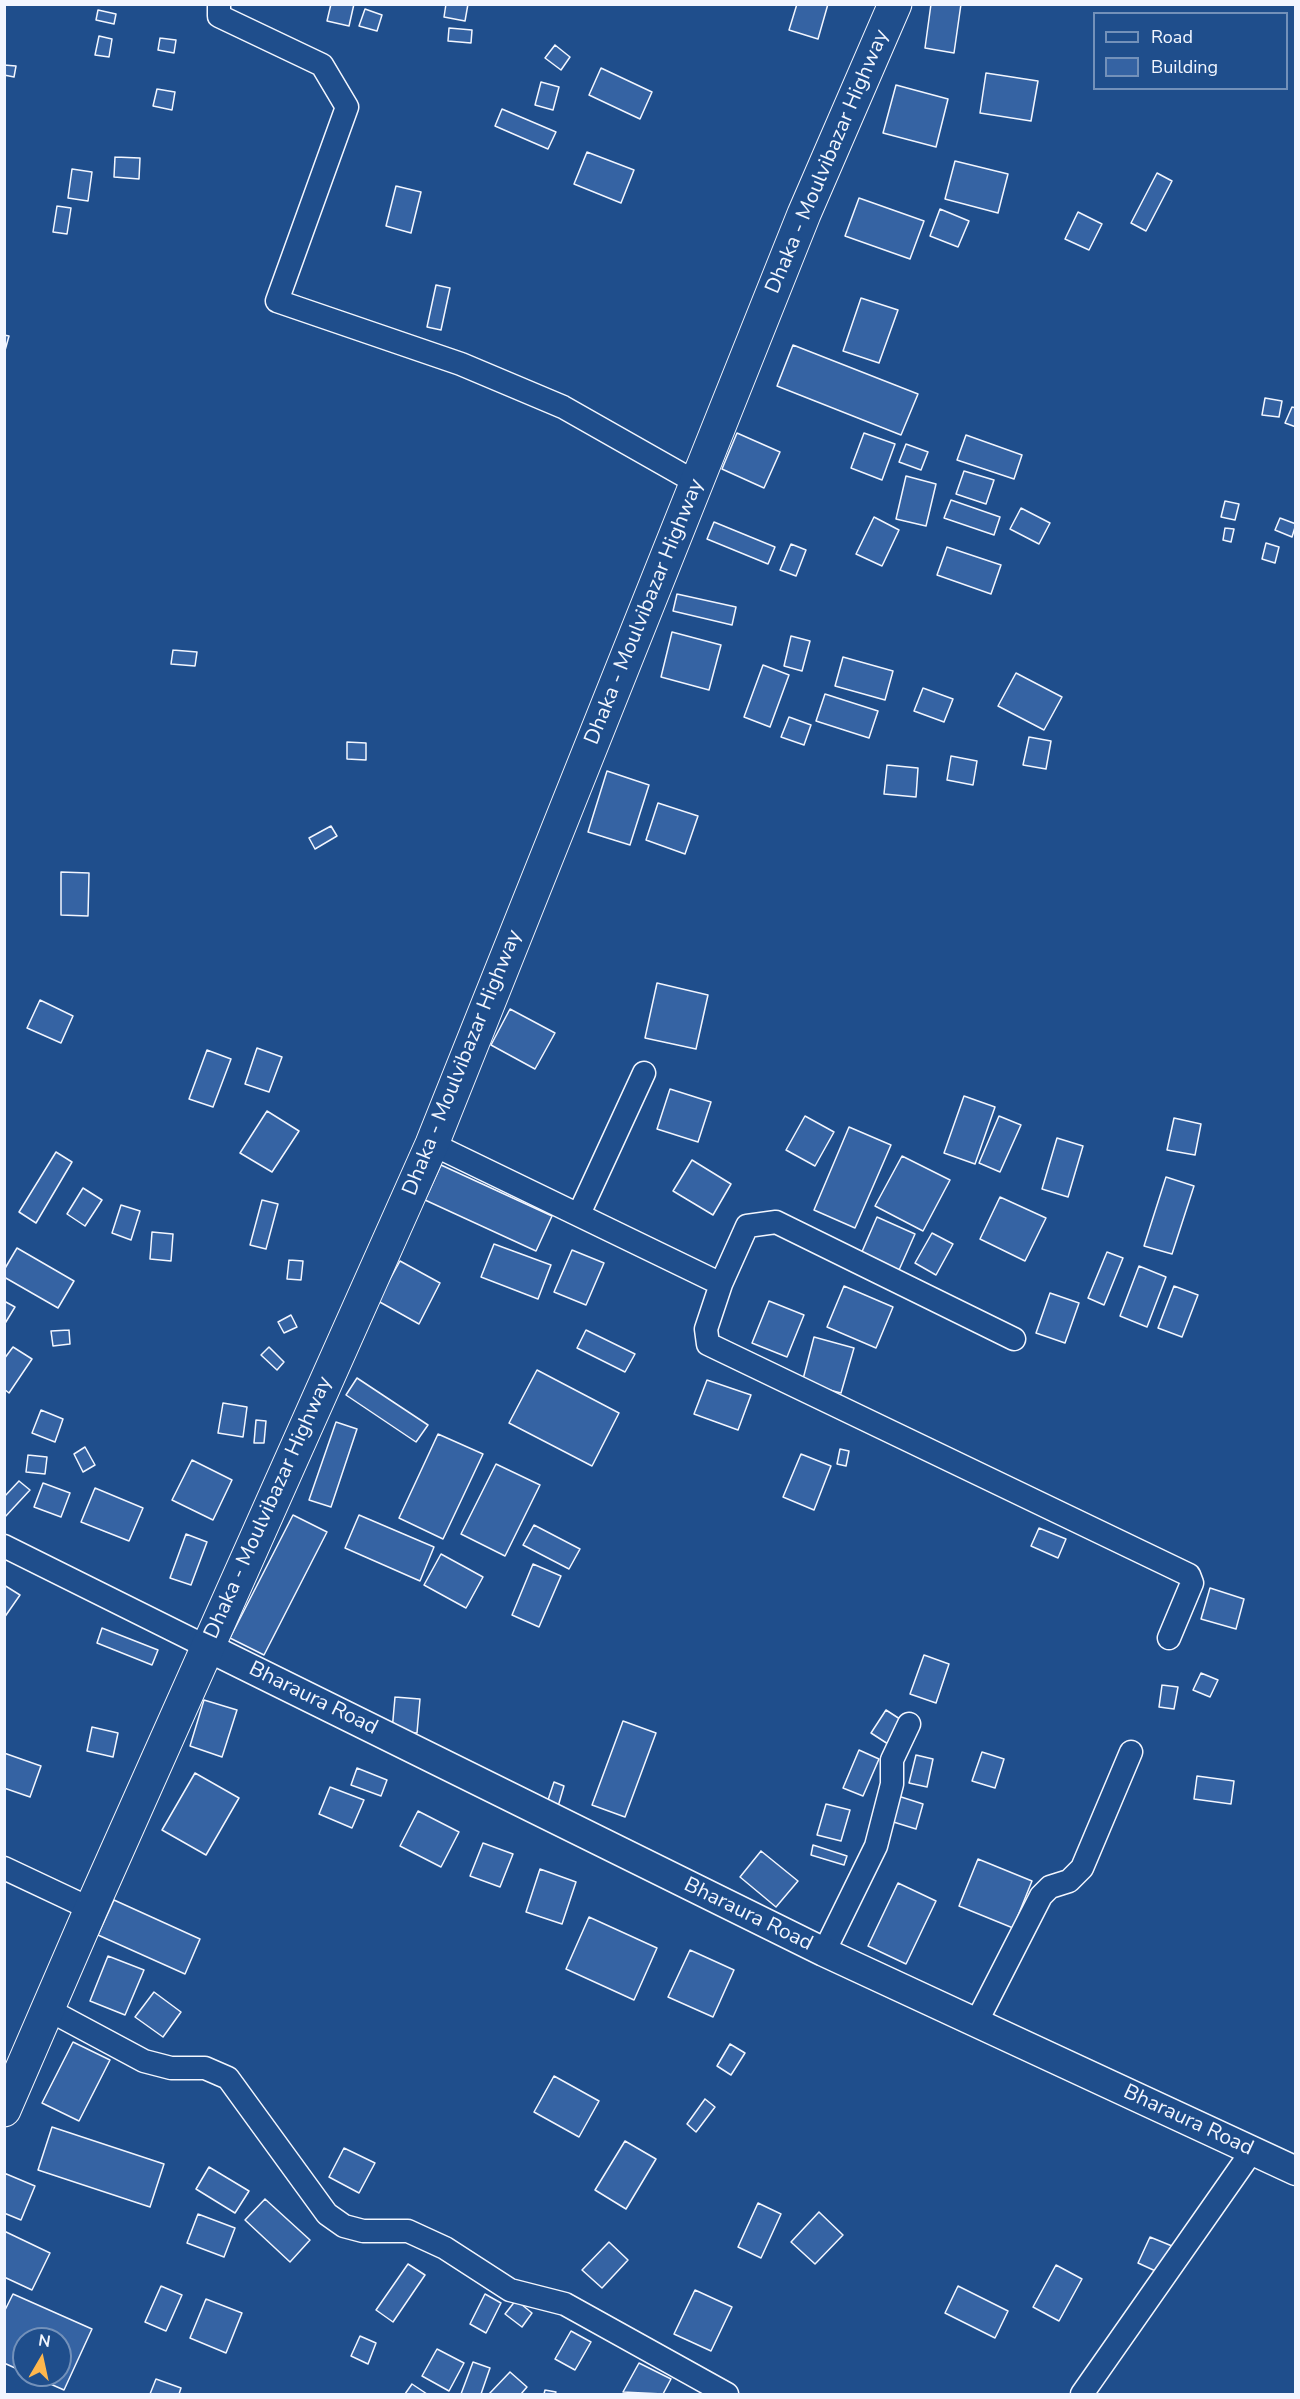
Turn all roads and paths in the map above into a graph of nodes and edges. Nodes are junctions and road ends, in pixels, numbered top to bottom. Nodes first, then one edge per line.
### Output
1 (219, 4) edge
2 (895, 4) edge
3 (697, 483) junction
4 (644, 1073) dead end
5 (432, 1144) junction
6 (579, 1214) junction
7 (721, 1284) junction
8 (1014, 1339) dead end
9 (4, 1546) edge
10 (1169, 1638) dead end
11 (207, 1647) junction
12 (909, 1724) dead end
13 (1131, 1752) dead end
14 (4, 1868) edge
15 (91, 1909) junction
16 (824, 1952) junction
17 (47, 2009) junction
18 (976, 2023) junction
19 (4, 2110) edge
20 (1252, 2151) junction
21 (1296, 2171) edge
22 (727, 2394) edge
23 (1082, 2394) edge

1 - 3 street
2 - 3 highway, Dhaka - Moulvibazar Highway
3 - 5 highway, Dhaka - Moulvibazar Highway
4 - 6 street
5 - 6 street
5 - 11 highway, Dhaka - Moulvibazar Highway
6 - 7 street
7 - 8 street
7 - 10 street
9 - 11 street
11 - 15 highway, Dhaka - Moulvibazar Highway
11 - 16 main road, Bharaura Road
12 - 16 street
13 - 18 street
14 - 15 street
15 - 17 highway, Dhaka - Moulvibazar Highway
16 - 18 main road, Bharaura Road
17 - 19 highway, Dhaka - Moulvibazar Highway
17 - 22 street
18 - 20 main road, Bharaura Road
20 - 21 main road, Bharaura Road
20 - 23 street

